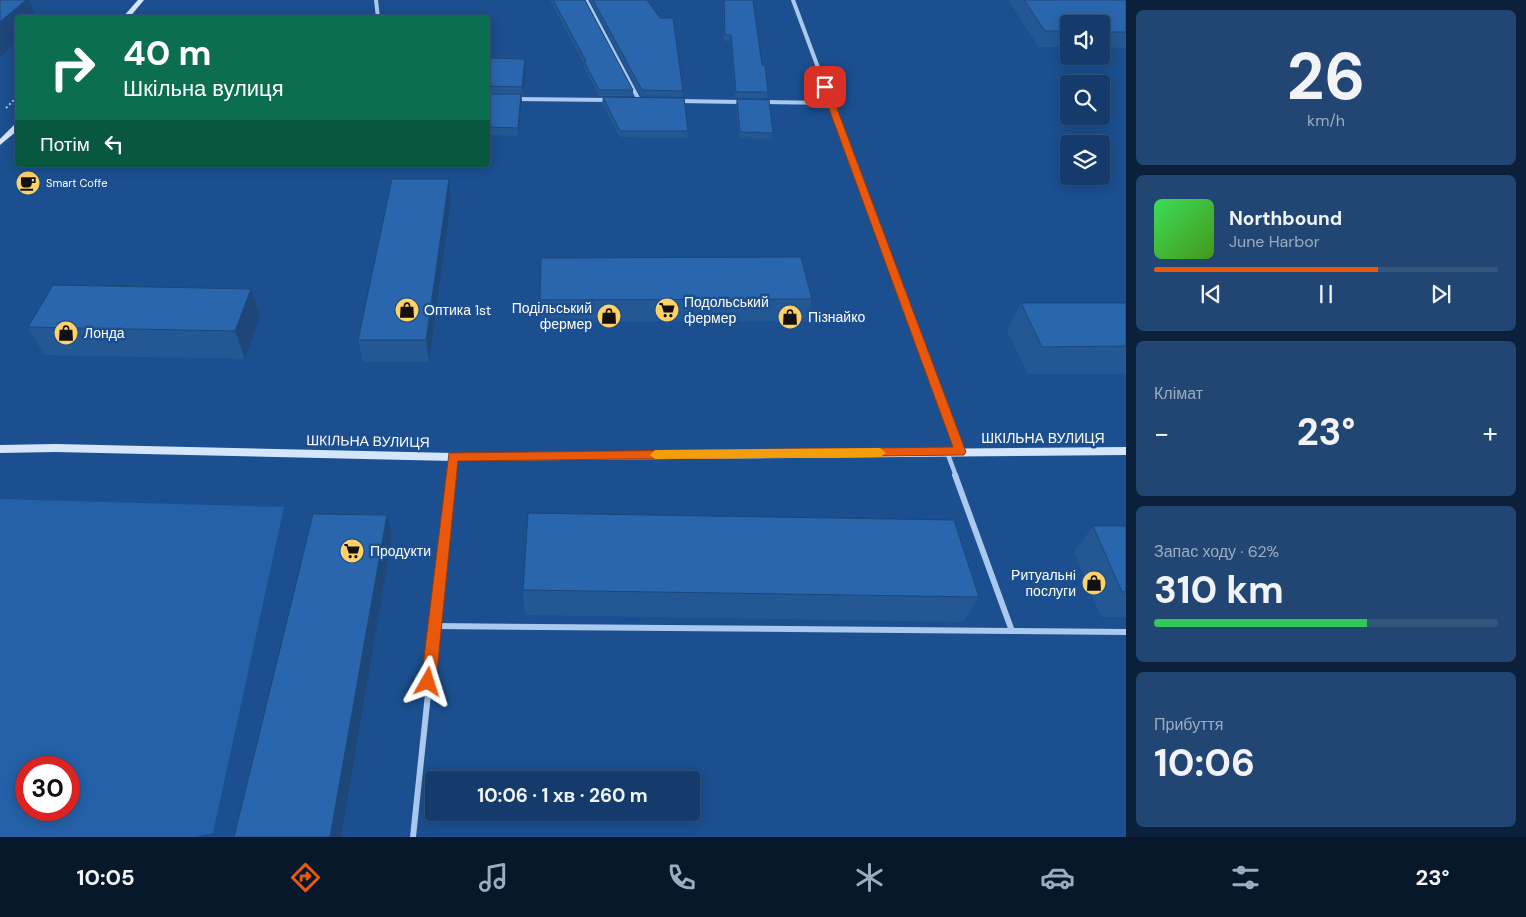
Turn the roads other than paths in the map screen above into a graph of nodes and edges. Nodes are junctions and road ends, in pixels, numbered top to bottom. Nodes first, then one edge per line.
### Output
1 (142, 0) edge
2 (376, 0) edge
3 (586, 0) edge
4 (793, 0) edge
5 (127, 15) edge
6 (378, 15) edge
7 (506, 99) edge
8 (610, 100) edge
9 (629, 100) edge
10 (639, 100) junction
11 (648, 101) edge
12 (677, 101) edge
13 (744, 102) edge
14 (754, 102) edge
15 (831, 103) junction
16 (15, 129) edge
17 (0, 142) edge
18 (0, 449) edge
19 (1126, 451) edge
20 (947, 452) junction
21 (960, 452) junction
22 (453, 457) junction
23 (434, 626) junction
24 (1012, 631) junction
25 (1126, 632) edge
26 (412, 837) edge

1 - 5 main road
2 - 6 street
3 - 10 street
4 - 15 street
7 - 8 street
9 - 10 street
10 - 11 street
12 - 13 street
14 - 15 street
15 - 21 street
16 - 17 main road
18 - 22 main road, ШКІЛЬНА ВУЛИЦЯ
19 - 21 main road, ШКІЛЬНА ВУЛИЦЯ
20 - 21 main road, ШКІЛЬНА ВУЛИЦЯ
20 - 22 main road, ШКІЛЬНА ВУЛИЦЯ
20 - 24 street
22 - 23 street
23 - 24 street
23 - 26 street
24 - 25 street

